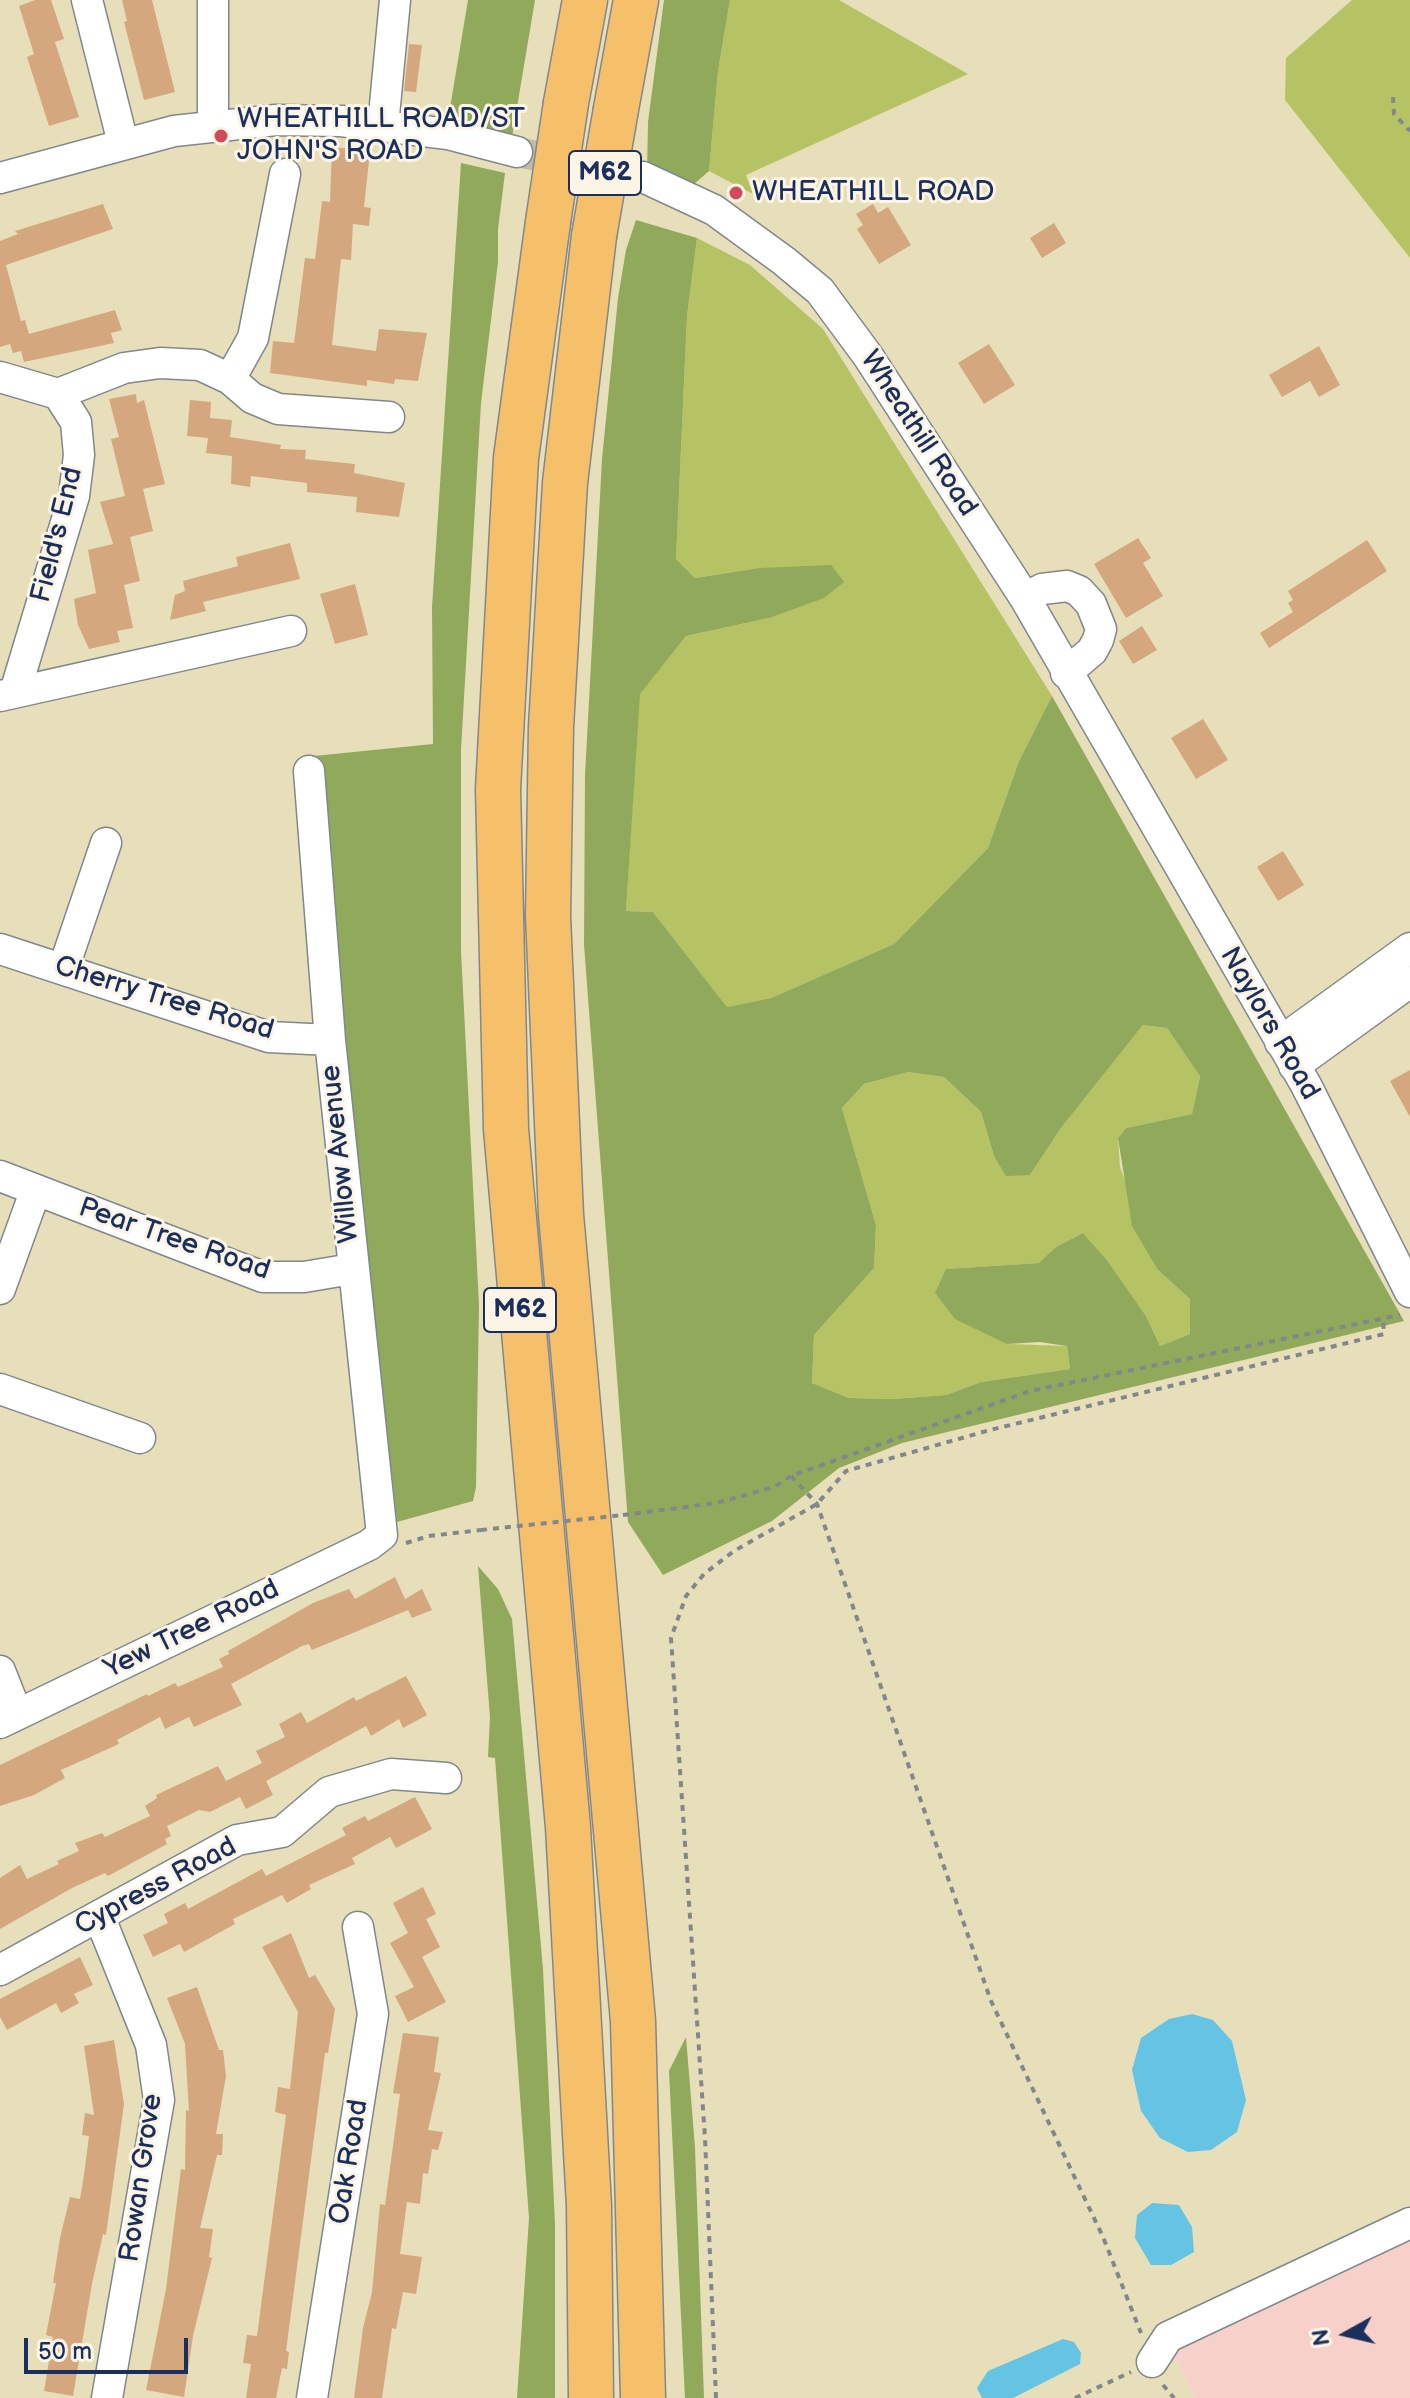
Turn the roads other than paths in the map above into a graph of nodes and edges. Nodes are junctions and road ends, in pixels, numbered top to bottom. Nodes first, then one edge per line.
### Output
1 (87, 0) edge
2 (213, 0) edge
3 (395, 0) edge
4 (585, 0) edge
5 (636, 0) edge
6 (213, 124) junction
7 (383, 126) junction
8 (123, 143) junction
9 (517, 152) tunnel mouth
10 (285, 174) dead end
11 (643, 177) tunnel mouth
12 (0, 178) edge
13 (0, 377) edge
14 (230, 379) junction
15 (58, 394) junction
16 (389, 417) dead end
17 (1025, 598) junction
18 (291, 631) dead end
19 (1066, 673) junction
20 (8, 694) edge
21 (1118, 763) joint
22 (309, 771) dead end
23 (106, 843) dead end
24 (1410, 948) edge
25 (0, 949) edge
26 (64, 967) junction
27 (1410, 982) edge
28 (1410, 1004) edge
29 (330, 1040) junction
30 (1291, 1057) junction
31 (0, 1176) edge
32 (35, 1192) junction
33 (352, 1269) junction
34 (0, 1289) edge
35 (1410, 1292) edge
36 (0, 1389) edge
37 (140, 1438) dead end
38 (392, 1540) joint
39 (0, 1671) edge
40 (9, 1719) edge
41 (446, 1778) dead end
42 (100, 1918) junction
43 (358, 1927) dead end
44 (0, 1970) edge
45 (1410, 2223) edge
46 (1152, 2362) road end
47 (107, 2398) edge
48 (312, 2398) edge
49 (591, 2398) edge
50 (643, 2398) edge

1 - 8 street
2 - 6 street
3 - 7 street
4 - 49 highway, M62, bridge
5 - 50 highway, M62, bridge
6 - 7 street
6 - 8 street
7 - 9 street
8 - 12 street
10 - 14 street
11 - 17 street, Wheathill Road
13 - 15 street
14 - 15 street
14 - 16 street
15 - 20 street, Field's End
17 - 19 street, Wheathill Road
17 - 19 street
18 - 20 street
19 - 21 street, Wheathill Road
21 - 30 street, Naylors Road
22 - 29 street, Willow Avenue
23 - 26 street
24 - 30 street
25 - 26 street, Cherry Tree Road
26 - 29 street, Cherry Tree Road
27 - 30 street
28 - 30 street
29 - 33 street, Willow Avenue
30 - 35 street, Naylors Road
31 - 32 street, Pear Tree Road
32 - 33 street, Pear Tree Road
32 - 34 street
33 - 38 street, Willow Avenue
36 - 37 street
38 - 40 street, Yew Tree Road
39 - 40 street
41 - 42 street, Cypress Road
42 - 44 street, Cypress Road
42 - 47 street, Rowan Grove
43 - 48 street, Oak Road
45 - 46 street

